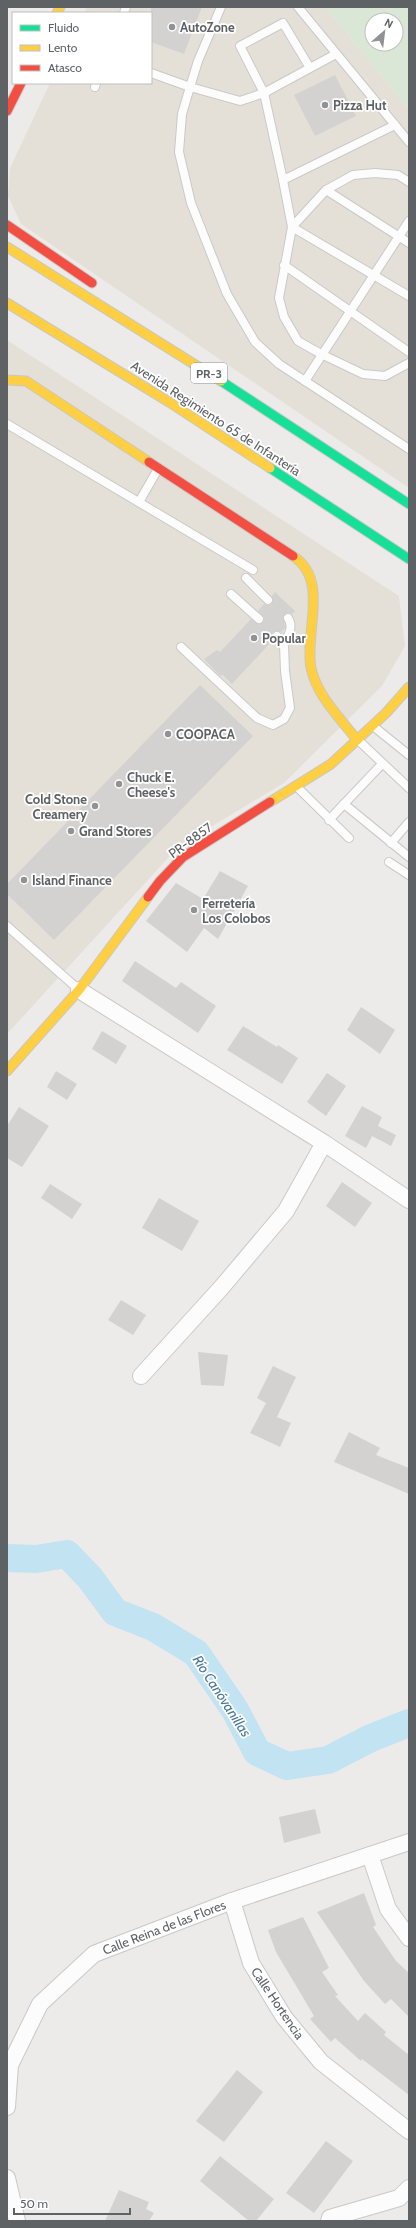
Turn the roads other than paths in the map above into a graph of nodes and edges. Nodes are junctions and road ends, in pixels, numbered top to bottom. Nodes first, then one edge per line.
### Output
1 (221, 7) edge
2 (298, 7) edge
3 (336, 54) junction
4 (310, 68) junction
5 (152, 73) edge
6 (20, 84) edge
7 (190, 88) junction
8 (264, 93) junction
9 (7, 111) edge
10 (394, 125) junction
11 (409, 142) edge
12 (283, 180) junction
13 (409, 182) edge
14 (326, 190) junction
15 (409, 220) edge
16 (7, 225) edge
17 (292, 227) junction
18 (398, 236) junction
19 (409, 243) edge
20 (7, 247) edge
21 (284, 265) junction
22 (374, 274) junction
23 (409, 296) edge
24 (7, 303) edge
25 (350, 311) junction
26 (118, 316) junction
27 (54, 331) junction
28 (34, 332) dead end
29 (409, 352) edge
30 (321, 354) junction
31 (409, 363) edge
32 (7, 380) edge
33 (305, 381) junction
34 (7, 424) edge
35 (409, 448) edge
36 (159, 468) junction
37 (139, 502) junction
38 (409, 504) edge
39 (407, 560) edge
40 (253, 570) dead end
41 (246, 578) dead end
42 (231, 594) dead end
43 (268, 600) dead end
44 (288, 618) dead end
45 (259, 619) dead end
46 (277, 636) dead end
47 (284, 645) junction
48 (181, 647) dead end
49 (409, 687) edge
50 (372, 726) junction
51 (357, 740) junction
52 (409, 755) edge
53 (382, 764) junction
54 (297, 786) junction
55 (409, 788) edge
56 (344, 804) junction
57 (329, 820) junction
58 (409, 822) edge
59 (349, 838) dead end
60 (391, 843) junction
61 (409, 857) edge
62 (389, 862) dead end
63 (409, 876) edge
64 (7, 926) edge
65 (79, 990) junction
66 (7, 1071) edge
67 (324, 1143) junction
68 (409, 1200) edge
69 (141, 1376) dead end
70 (409, 1842) edge
71 (370, 1855) junction
72 (232, 1901) junction
73 (409, 1938) edge
74 (7, 2107) edge
75 (409, 2130) edge
76 (7, 2178) edge
77 (409, 2188) edge
78 (17, 2221) edge
79 (329, 2221) edge

1 - 7 lane
2 - 3 lane
3 - 4 lane
3 - 10 lane
4 - 8 lane
4 - 8 lane
5 - 7 lane
6 - 9 street
7 - 8 lane
7 - 33 lane
8 - 12 lane
10 - 11 lane
10 - 12 lane
12 - 17 lane
13 - 14 lane
14 - 17 lane
14 - 18 lane
15 - 18 lane
16 - 26 street
17 - 21 lane
17 - 22 lane
18 - 19 lane
18 - 22 lane
20 - 26 street, PR-3
21 - 25 lane
21 - 30 lane
22 - 23 lane
22 - 25 lane
24 - 27 street, Avenida Regimiento 65 de Infantería
25 - 29 lane
25 - 30 lane
26 - 38 street, PR-3
27 - 28 street
27 - 39 street, Avenida Regimiento 65 de Infantería
30 - 31 lane
30 - 33 lane
32 - 36 street
33 - 35 lane
34 - 37 lane
36 - 37 lane
36 - 51 street
37 - 40 lane
41 - 43 lane
42 - 45 lane
44 - 47 lane
46 - 47 lane
47 - 48 lane
49 - 50 street, PR-8857
50 - 51 street, PR-8857
50 - 52 lane
51 - 53 lane
51 - 54 street, PR-8857
53 - 55 lane
53 - 56 lane
54 - 57 lane
54 - 65 street, PR-8857
56 - 57 lane
56 - 60 lane
57 - 59 lane
58 - 60 lane
60 - 61 lane
62 - 63 lane
64 - 65 lane
65 - 66 street, PR-8857
65 - 67 street
67 - 68 street
67 - 69 street
70 - 71 street, Calle Reina de las Flores
71 - 72 street, Calle Reina de las Flores
71 - 73 street
72 - 74 street, Calle Reina de las Flores
72 - 75 street, Calle Hortencia
76 - 78 street
77 - 79 street

